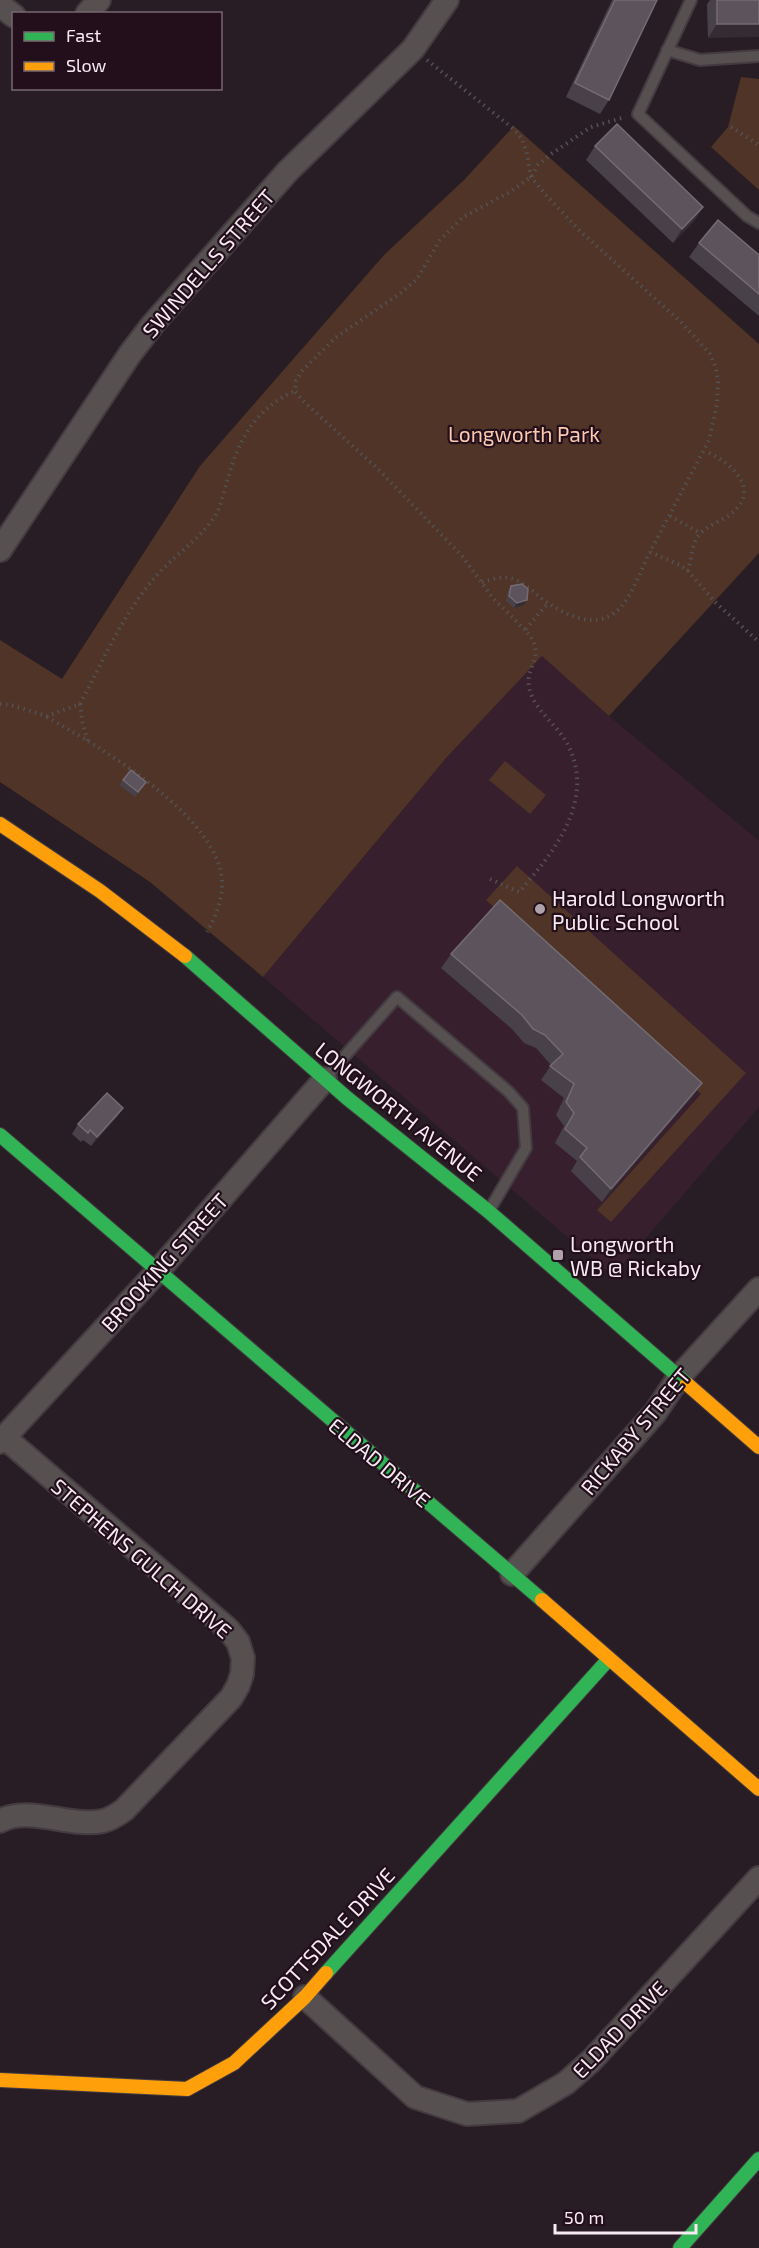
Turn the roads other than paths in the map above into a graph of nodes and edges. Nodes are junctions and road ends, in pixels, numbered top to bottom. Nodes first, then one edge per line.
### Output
1 (99, 0) edge
2 (447, 0) edge
3 (691, 0) edge
4 (0, 5) edge
5 (89, 12) edge
6 (12, 14) edge
7 (667, 50) junction
8 (759, 56) edge
9 (759, 223) edge
10 (3, 540) edge
11 (0, 824) edge
12 (325, 1078) junction
13 (0, 1135) edge
14 (488, 1211) junction
15 (157, 1272) junction
16 (759, 1289) edge
17 (679, 1377) junction
18 (2, 1440) edge
19 (759, 1447) edge
20 (512, 1574) junction
21 (608, 1660) junction
22 (759, 1790) edge
23 (0, 1821) edge
24 (759, 1878) edge
25 (305, 1997) junction
26 (0, 2080) edge
27 (759, 2159) edge
28 (680, 2248) edge

1 - 5 street
2 - 10 street, SWINDELLS STREET
3 - 7 lane
4 - 6 street
7 - 8 lane
7 - 9 lane
11 - 12 street, LONGWORTH AVENUE
12 - 14 street, LONGWORTH AVENUE
12 - 14 lane
12 - 15 street, BROOKING STREET
13 - 15 street, ELDAD DRIVE
14 - 17 street, LONGWORTH AVENUE
15 - 18 street, BROOKING STREET
15 - 20 street, ELDAD DRIVE
16 - 17 street, RICKABY STREET
17 - 19 street, LONGWORTH AVENUE
17 - 20 street, RICKABY STREET
18 - 23 street, STEPHENS GULCH DRIVE
20 - 21 street, ELDAD DRIVE
21 - 22 street, ELDAD DRIVE
21 - 25 street, SCOTTSDALE DRIVE
24 - 25 street, ELDAD DRIVE
25 - 26 street, SCOTTSDALE DRIVE
27 - 28 street

